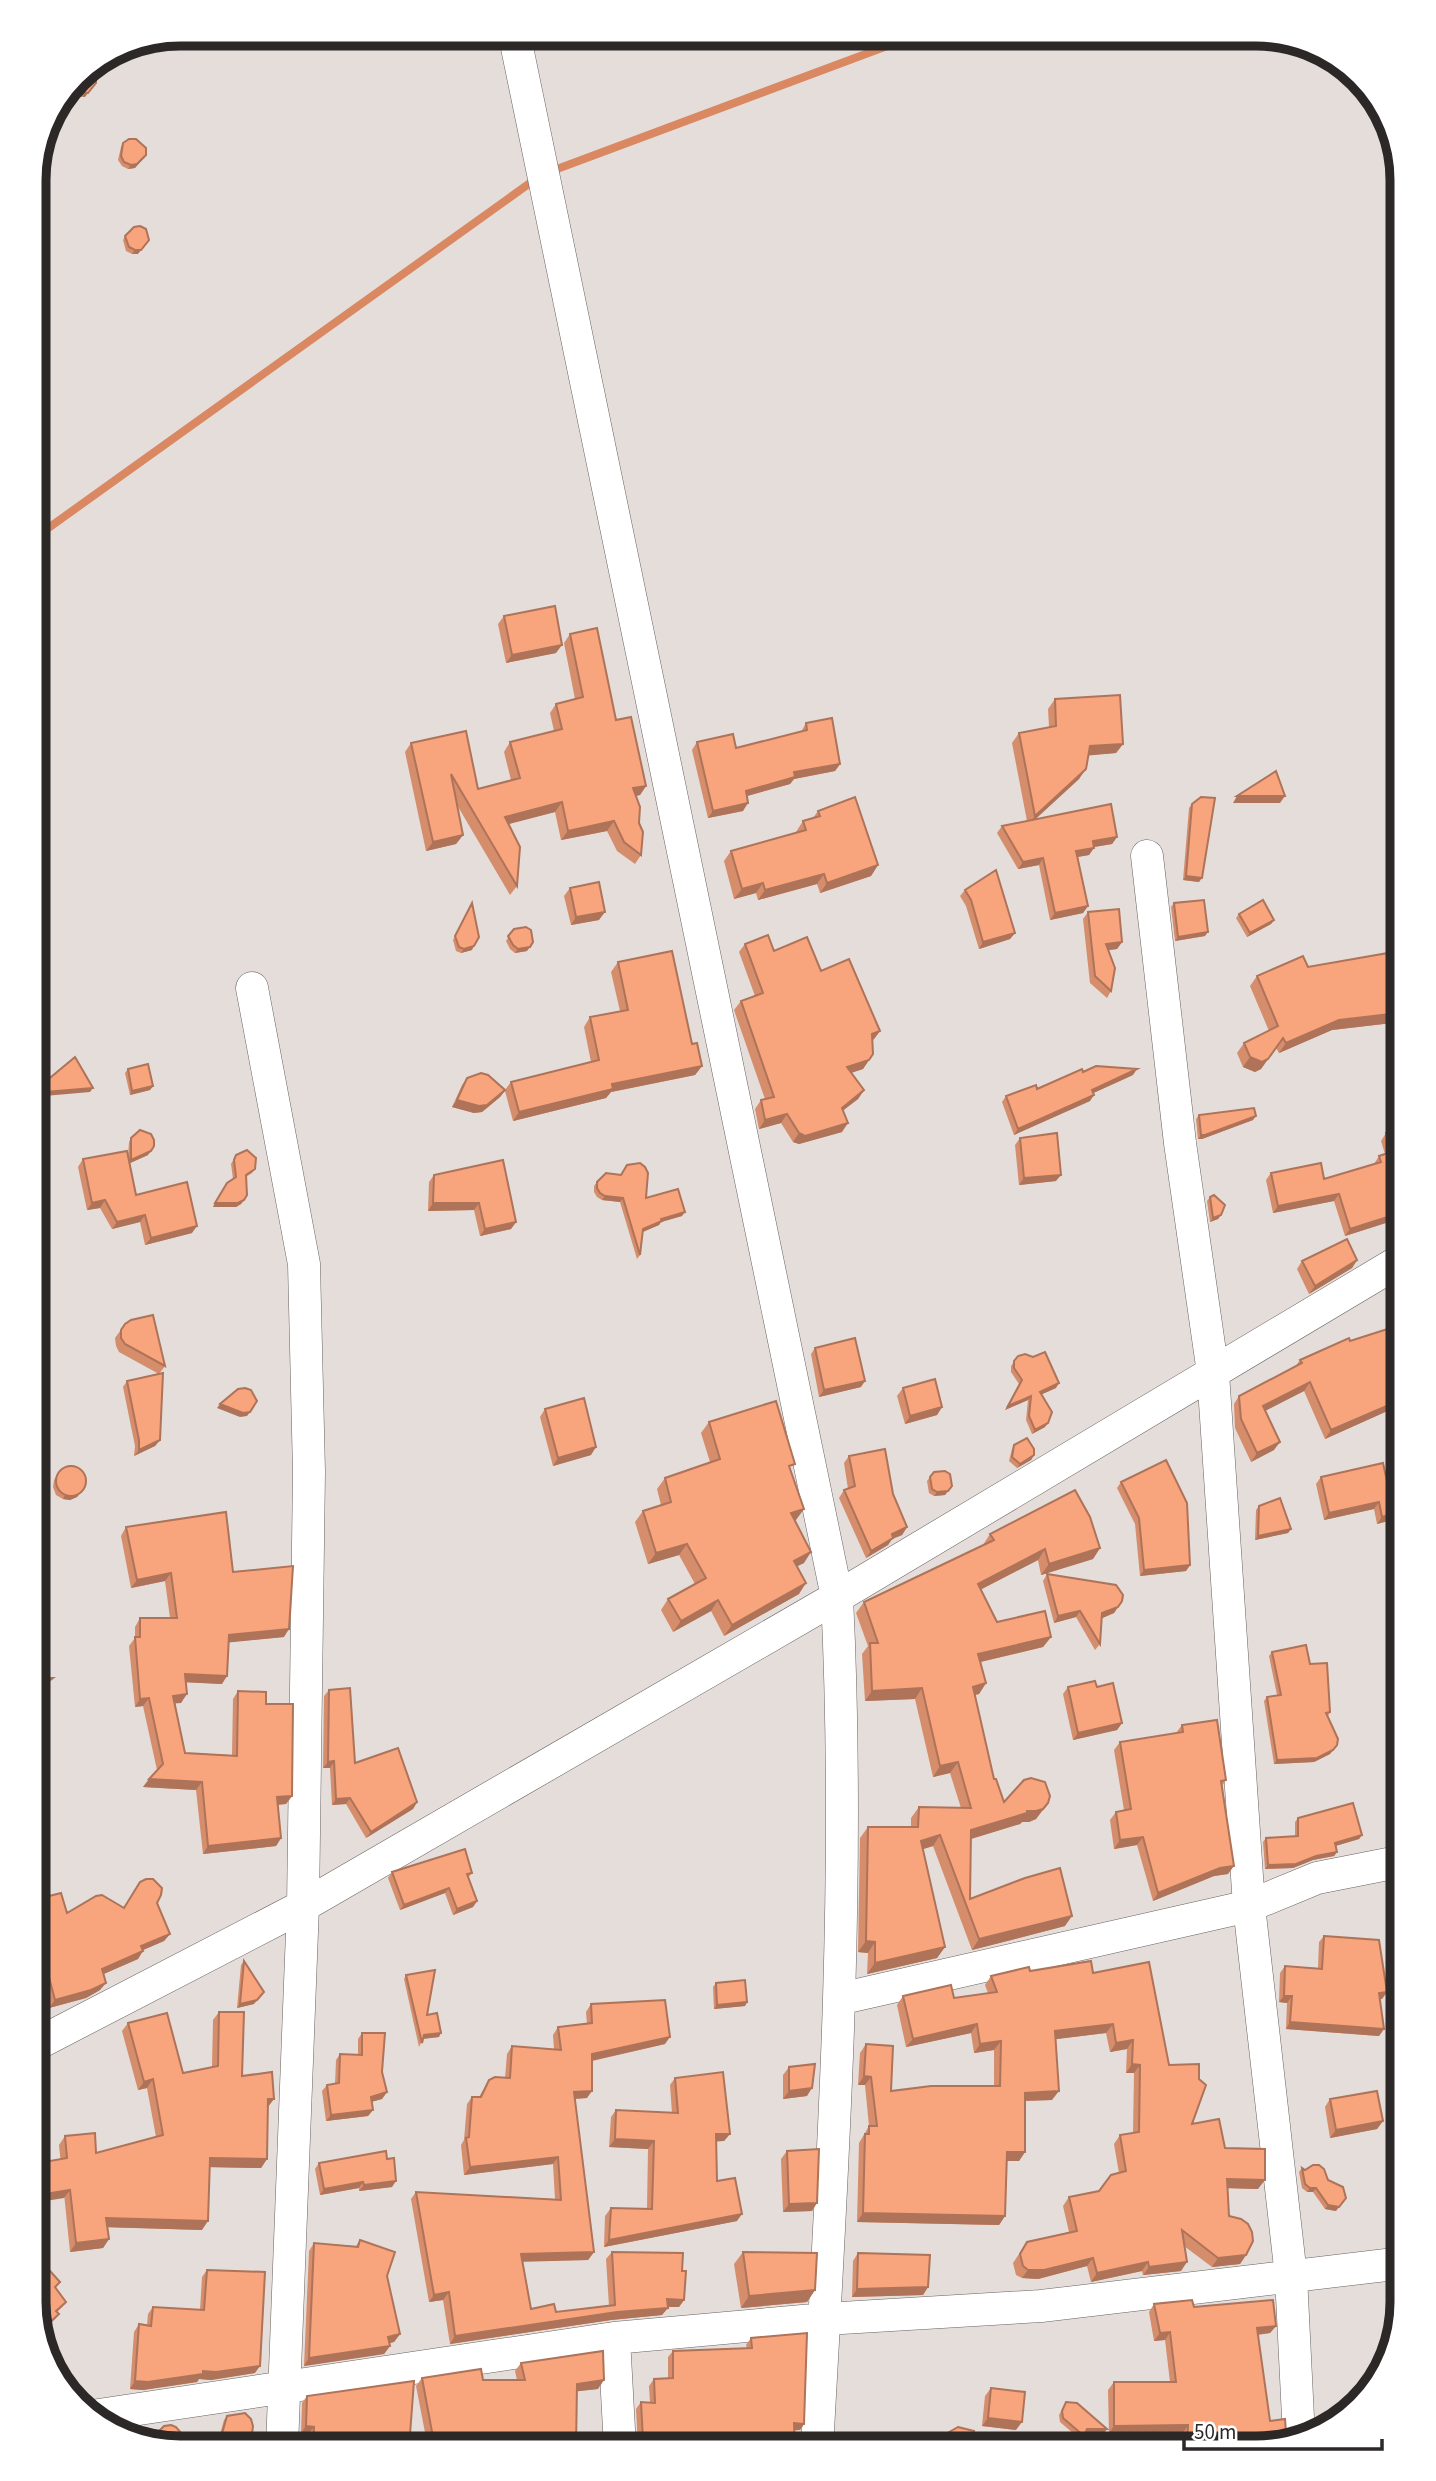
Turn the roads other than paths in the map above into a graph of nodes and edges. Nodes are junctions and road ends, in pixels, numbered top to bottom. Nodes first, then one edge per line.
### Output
1 (517, 46) edge
2 (1147, 856) dead end
3 (252, 988) dead end
4 (1390, 1267) edge
5 (1213, 1373) junction
6 (837, 1597) junction
7 (1390, 1864) edge
8 (303, 1906) junction
9 (1249, 1906) junction
10 (839, 1999) junction
11 (46, 2039) edge
12 (1390, 2265) edge
13 (1291, 2276) junction
14 (825, 2319) junction
15 (614, 2338) junction
16 (284, 2388) junction
17 (107, 2414) edge
18 (1299, 2428) edge
19 (282, 2435) edge
20 (619, 2435) edge
21 (818, 2436) edge

1 - 6 street
2 - 5 street
3 - 8 street
4 - 5 street
5 - 6 street
5 - 9 street
6 - 8 street
6 - 10 street
7 - 9 street
8 - 11 street
8 - 16 street
9 - 10 street
9 - 13 street
10 - 14 street
12 - 13 street
13 - 14 street
13 - 18 street
14 - 15 street
14 - 21 street
15 - 16 street
15 - 20 street
16 - 17 street
16 - 19 street

